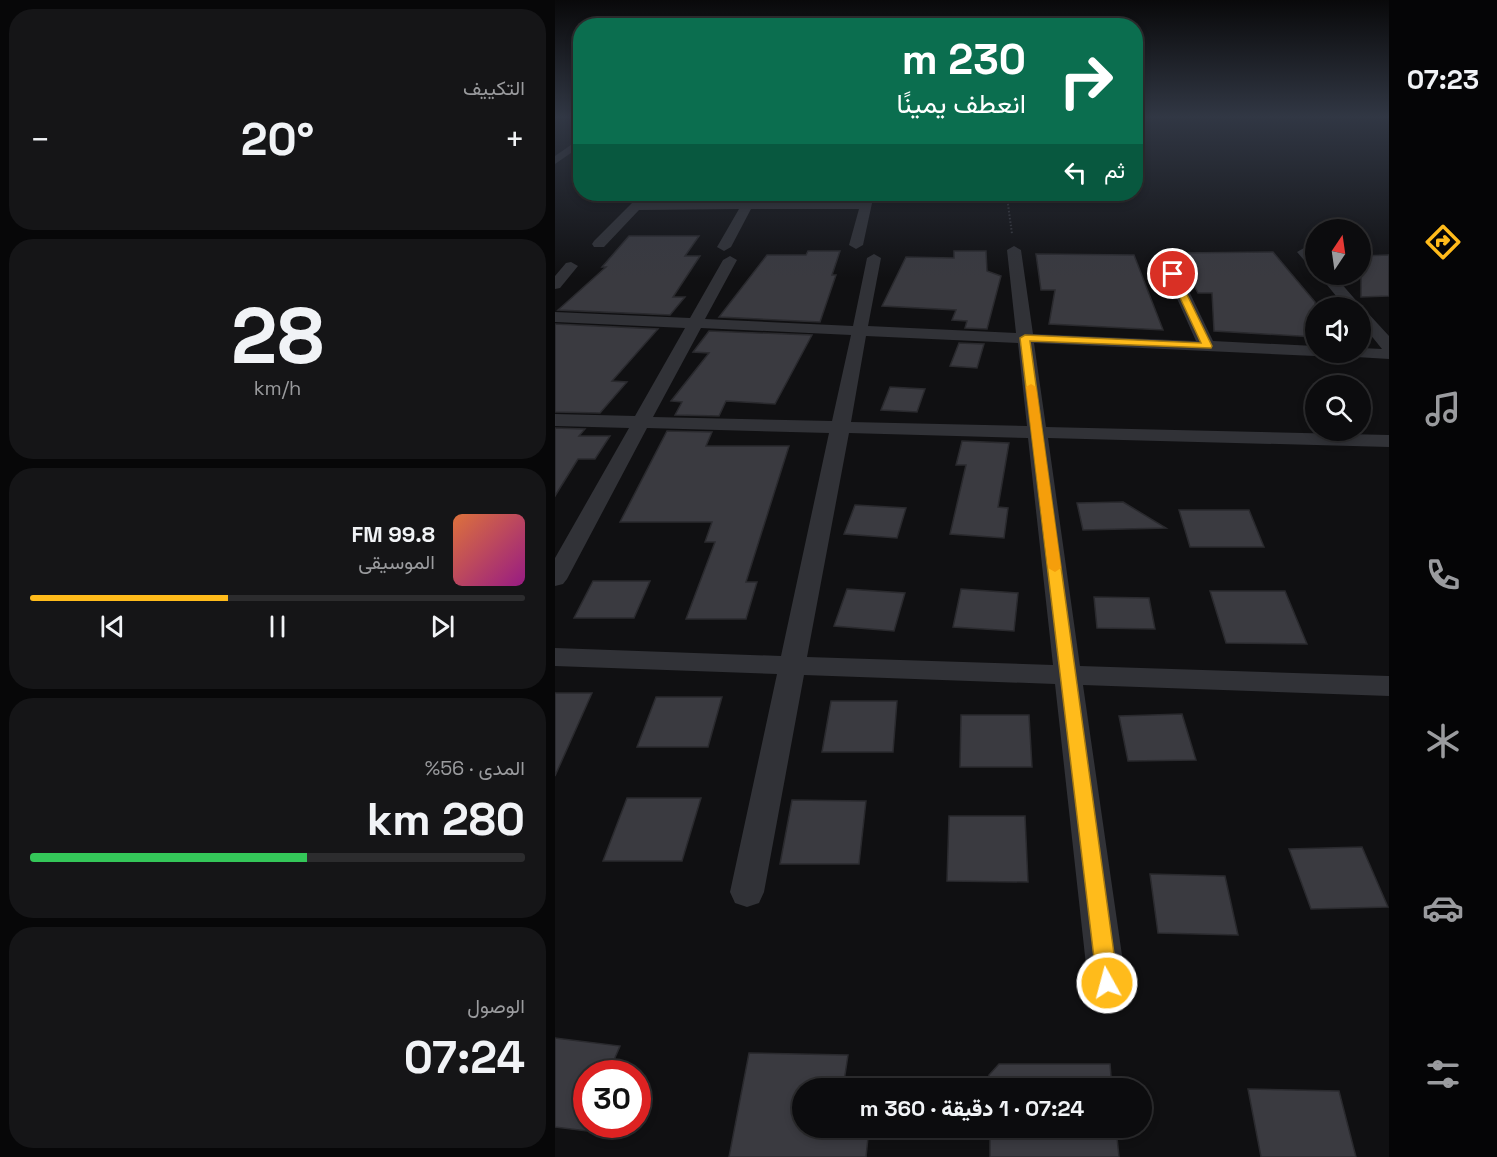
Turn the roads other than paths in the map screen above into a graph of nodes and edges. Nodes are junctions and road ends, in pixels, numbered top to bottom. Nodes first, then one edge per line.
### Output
1 (640, 201) edge
2 (749, 201) edge
3 (832, 201) edge
4 (866, 201) edge
5 (635, 206) junction
6 (746, 206) junction
7 (599, 244) dead end
8 (1014, 250) road end
9 (1165, 256) dead end
10 (571, 266) dead end
11 (555, 285) edge
12 (1335, 285) edge
13 (1345, 297) edge
14 (555, 317) edge
15 (695, 324) junction
16 (1371, 325) edge
17 (860, 331) junction
18 (1025, 338) junction
19 (1389, 345) edge
20 (1207, 346) junction
21 (1305, 351) edge
22 (1371, 353) edge
23 (1389, 354) edge
24 (555, 420) edge
25 (641, 422) junction
26 (841, 427) junction
27 (1037, 432) junction
28 (1389, 441) edge
29 (555, 579) edge
30 (555, 657) edge
31 (793, 665) junction
32 (1068, 675) junction
33 (1389, 686) edge
34 (747, 892) dead end
35 (1107, 983) dead end

1 - 5 street
2 - 6 street
3 - 6 street
4 - 17 street
5 - 6 street
5 - 7 street
6 - 15 street
8 - 18 street
9 - 20 street
10 - 11 street
12 - 13 street
14 - 15 street
15 - 17 street
15 - 25 street
16 - 19 street
17 - 18 street
17 - 26 street
18 - 20 street
18 - 27 street
20 - 21 street
22 - 23 street
24 - 25 street
25 - 26 street
25 - 29 street
26 - 27 street
26 - 31 street
27 - 28 street
27 - 32 street
30 - 31 street
31 - 32 street
31 - 34 street
32 - 33 street
32 - 35 street

